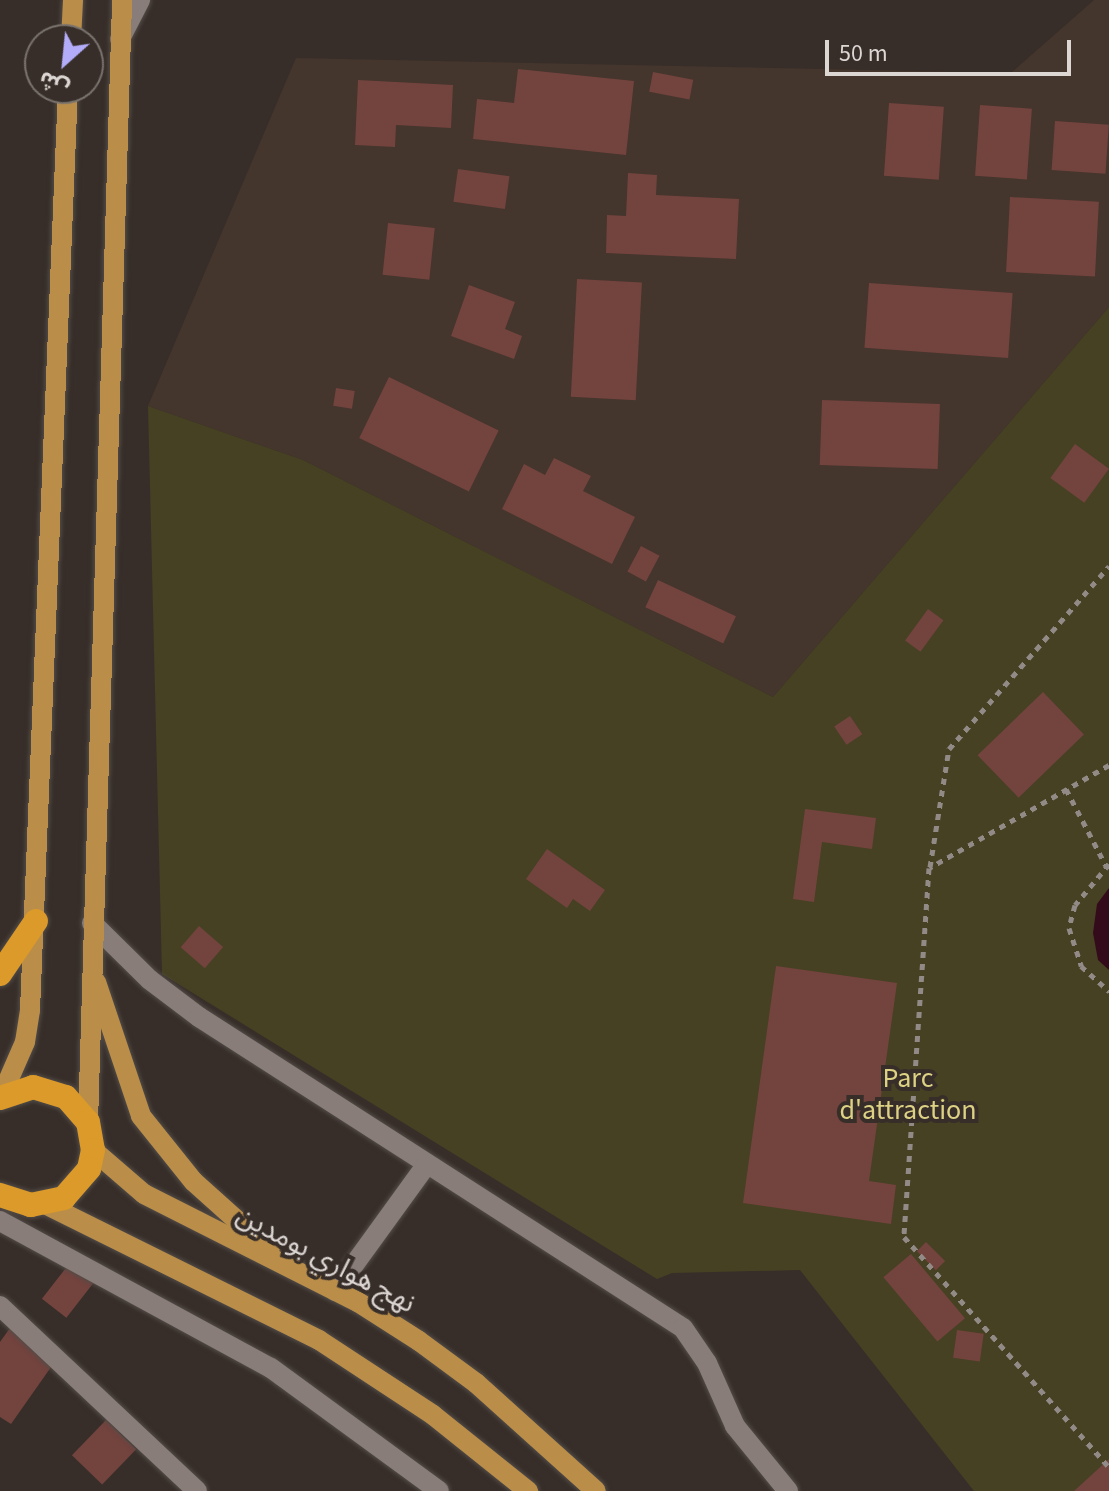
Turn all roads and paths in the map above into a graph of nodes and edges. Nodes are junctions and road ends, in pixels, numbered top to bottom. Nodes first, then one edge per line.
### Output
1 (73, 0) edge
2 (122, 0) edge
3 (140, 0) edge
4 (72, 24) edge
5 (118, 42) junction
6 (67, 104) edge
7 (1109, 566) edge
8 (1109, 765) edge
9 (1066, 789) junction
10 (1107, 865) edge
11 (929, 868) junction
12 (36, 921) junction
13 (92, 923) junction
14 (91, 963) junction
15 (0, 974) edge
16 (1109, 991) edge
17 (0, 1098) edge
18 (88, 1122) junction
19 (93, 1150) junction
20 (427, 1164) junction
21 (0, 1195) edge
22 (45, 1204) junction
23 (0, 1221) edge
24 (291, 1269) junction
25 (335, 1291) junction
26 (0, 1306) edge
27 (1109, 1467) edge
28 (197, 1491) edge
29 (439, 1491) edge
30 (528, 1491) edge
31 (596, 1491) edge
32 (788, 1491) edge

1 - 4 main road
2 - 5 main road
3 - 5 street
5 - 13 main road
6 - 12 main road
7 - 11 path
8 - 9 path
9 - 10 path
9 - 11 path
10 - 16 path
11 - 27 path
12 - 15 highway
12 - 17 main road
13 - 14 main road
13 - 20 street
14 - 18 main road
14 - 24 main road
17 - 18 highway
18 - 19 highway
19 - 22 highway
19 - 24 main road, نهج هواري بومدين
20 - 25 street
20 - 32 street
21 - 22 highway
22 - 30 main road
23 - 29 street
24 - 25 main road, نهج هواري بومدين
25 - 31 main road, نهج هواري بومدين
26 - 28 street

